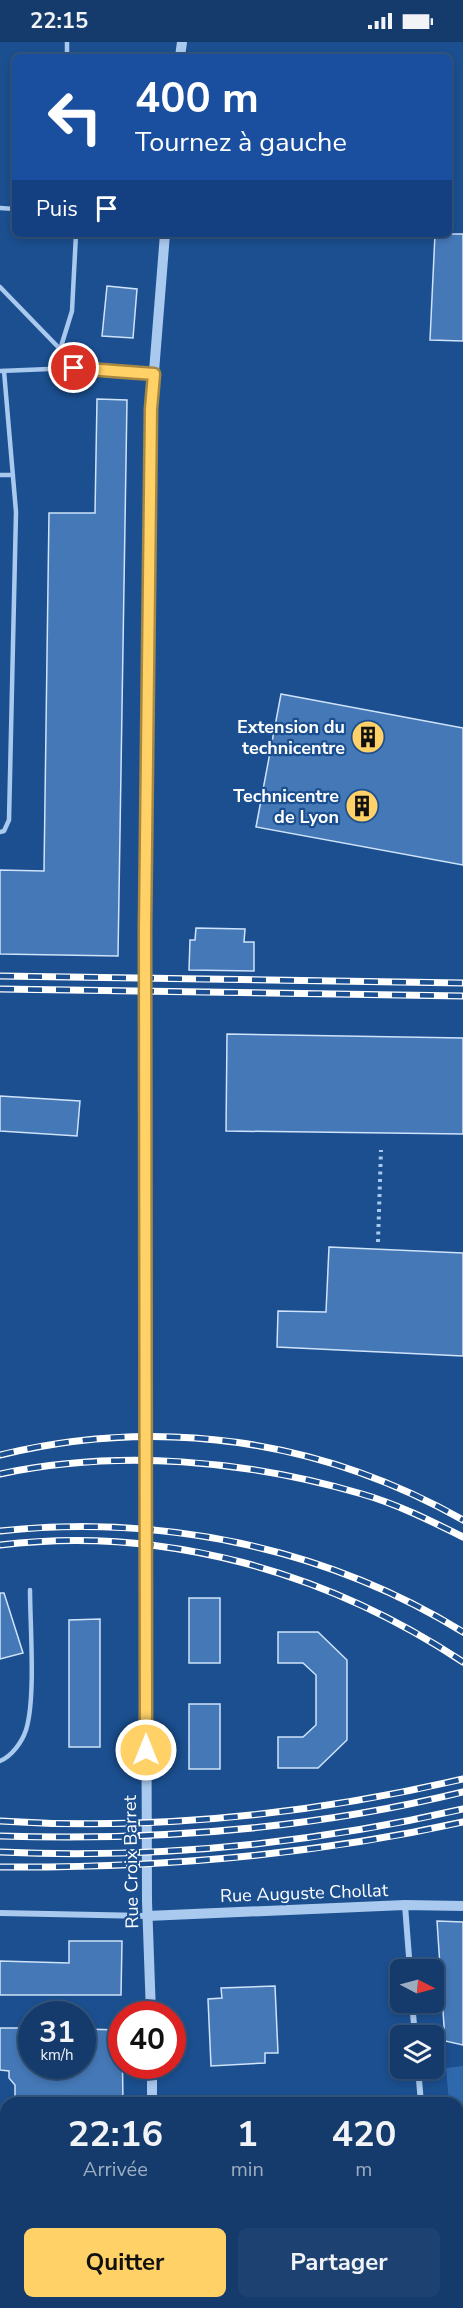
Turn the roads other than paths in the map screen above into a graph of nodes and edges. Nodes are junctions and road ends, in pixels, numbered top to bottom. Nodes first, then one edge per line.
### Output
1 (76, 237) edge
2 (165, 237) edge
3 (0, 286) edge
4 (60, 349) junction
5 (54, 369) junction
6 (2, 371) edge
7 (154, 374) junction
8 (0, 420) edge
9 (8, 420) junction
10 (0, 475) edge
11 (13, 475) junction
12 (0, 832) edge
13 (30, 1590) dead end
14 (0, 1761) edge
15 (405, 1905) junction
16 (463, 1906) edge
17 (0, 1912) edge
18 (147, 1916) junction
19 (409, 1959) edge
20 (150, 2001) edge
21 (152, 2079) edge
22 (419, 2079) edge
23 (152, 2097) edge
24 (420, 2097) edge

1 - 4 lane
2 - 7 street, Rue Croix Barret
3 - 4 lane
4 - 5 lane
5 - 6 lane
5 - 7 lane
6 - 9 lane
7 - 18 street, Rue Croix Barret, bridge
8 - 9 lane
9 - 11 lane
10 - 11 lane
11 - 12 lane
13 - 14 lane
15 - 16 street, Rue Auguste Chollat
15 - 18 street, Rue Auguste Chollat
15 - 19 street
17 - 18 street
18 - 20 street, Rue Croix Barret
21 - 23 street
22 - 24 street

